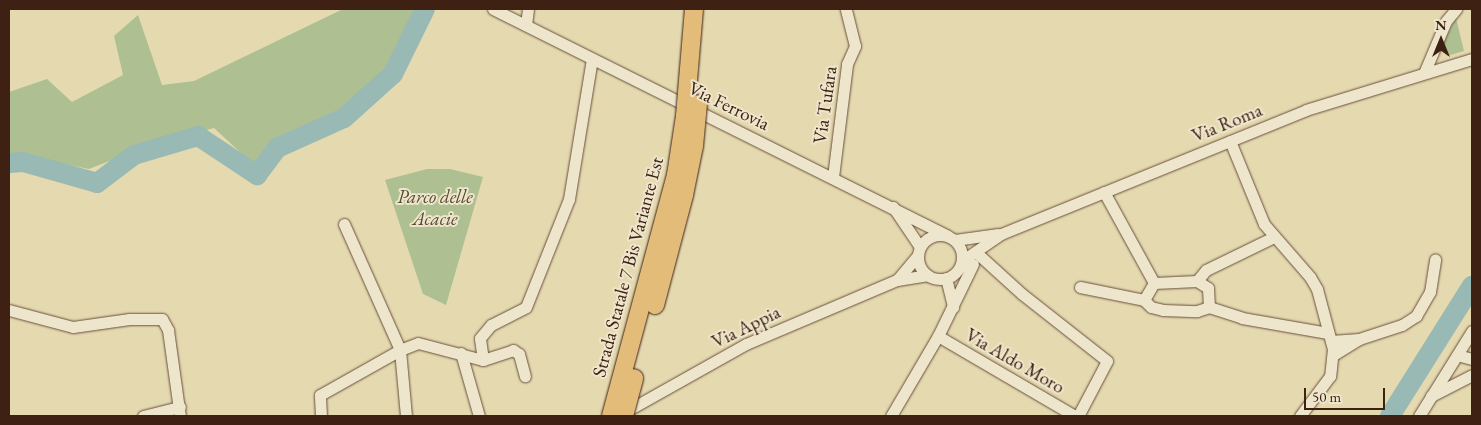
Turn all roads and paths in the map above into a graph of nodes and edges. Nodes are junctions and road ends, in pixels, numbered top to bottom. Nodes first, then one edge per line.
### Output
1 (528, 9) edge
2 (694, 9) edge
3 (704, 9) edge
4 (846, 9) edge
5 (1456, 9) edge
6 (505, 11) edge
7 (526, 25) junction
8 (592, 59) junction
9 (1472, 59) edge
10 (1425, 71) junction
11 (1230, 141) junction
12 (834, 177) junction
13 (1104, 192) junction
14 (892, 206) junction
15 (344, 224) dead end
16 (1001, 234) junction
17 (1274, 237) junction
18 (952, 238) junction
19 (986, 244) junction
20 (919, 251) junction
21 (979, 255) junction
22 (1435, 259) dead end
23 (966, 265) junction
24 (927, 275) junction
25 (946, 278) junction
26 (896, 280) junction
27 (1197, 281) junction
28 (1154, 283) junction
29 (1080, 287) dead end
30 (1144, 300) junction
31 (953, 307) junction
32 (1209, 307) junction
33 (9, 310) edge
34 (1472, 331) edge
35 (938, 336) junction
36 (1329, 337) junction
37 (1359, 339) junction
38 (400, 350) junction
39 (461, 353) junction
40 (1333, 354) junction
41 (1457, 355) junction
42 (1472, 359) edge
43 (483, 360) junction
44 (1472, 375) edge
45 (525, 376) dead end
46 (1431, 396) junction
47 (180, 412) edge
48 (1304, 412) edge
49 (143, 416) edge
50 (321, 416) edge
51 (406, 416) edge
52 (479, 416) edge
53 (611, 416) edge
54 (616, 416) edge
55 (624, 416) edge
56 (891, 416) edge
57 (1077, 416) edge
58 (1292, 416) edge
59 (1419, 416) edge

1 - 7 street
2 - 53 highway, Strada Statale 7 Bis Variante Est, bridge
3 - 55 highway, Strada Statale 7 Bis Variante Est, bridge
4 - 12 street, Via Tufara
5 - 10 street
6 - 7 street, Via Ferrovia
7 - 8 street, Via Ferrovia
8 - 12 street, Via Ferrovia
8 - 43 street
9 - 10 street, Via Roma
10 - 11 street, Via Roma
11 - 13 street, Via Roma
11 - 17 street
12 - 14 street, Via Ferrovia
13 - 16 street, Via Roma
13 - 28 street
14 - 18 street, Via Ferrovia
14 - 20 street
15 - 38 street
16 - 18 street, Via Roma
16 - 19 street, Via Roma
17 - 27 street
17 - 36 street
18 - 20 street
18 - 23 street
19 - 21 street, Via Roma
19 - 23 street, Via Roma
20 - 24 street
20 - 26 street, Via Appia
21 - 23 street, Via Roma
21 - 57 street
22 - 37 street
23 - 25 street
23 - 31 street
24 - 25 street
24 - 26 street, Via Appia
25 - 31 street
26 - 54 street, Via Appia
27 - 28 street
27 - 32 street
28 - 30 street
29 - 30 street
30 - 32 street
31 - 35 street
32 - 36 street
33 - 47 street
34 - 41 street
35 - 56 street
35 - 57 street, Via Aldo Moro
36 - 37 street
36 - 40 street
37 - 40 street
38 - 39 street
38 - 50 street
38 - 51 street
39 - 43 street
39 - 52 street
40 - 48 street
41 - 42 street
41 - 46 street
43 - 45 street
44 - 46 street
46 - 59 street
47 - 49 street
48 - 58 street

